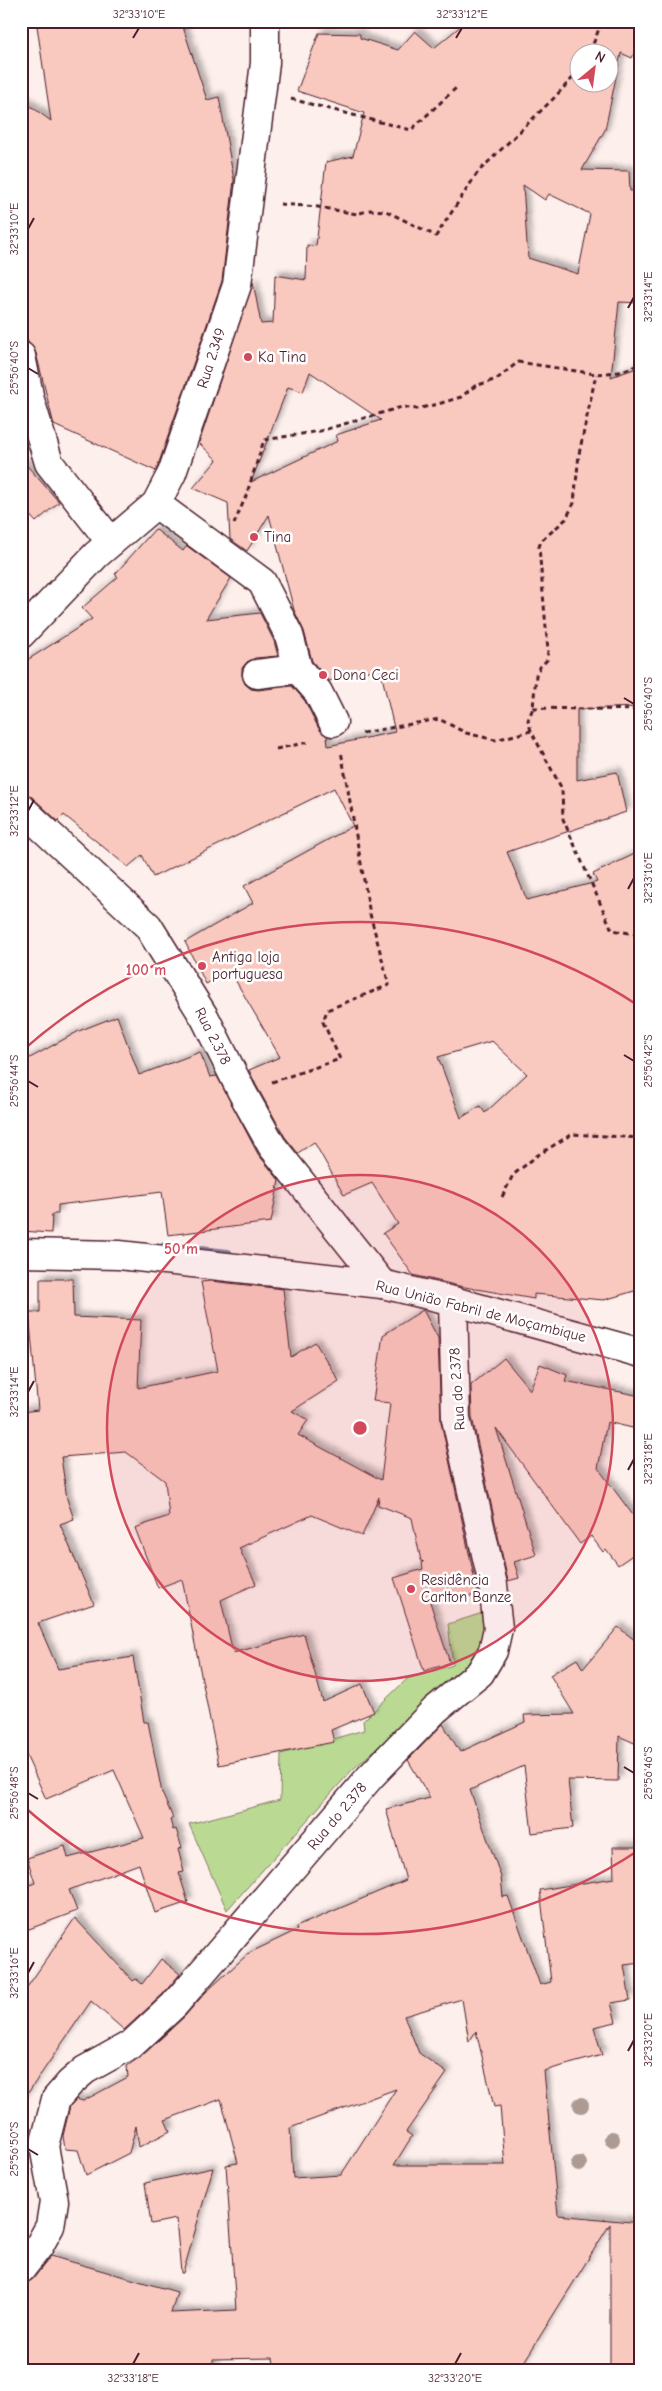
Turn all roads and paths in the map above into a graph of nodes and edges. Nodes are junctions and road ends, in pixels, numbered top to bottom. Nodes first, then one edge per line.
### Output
1 (265, 21) edge
2 (602, 21) edge
3 (594, 42) edge
4 (570, 81) edge
5 (456, 88) dead end
6 (261, 93) junction
7 (248, 199) junction
8 (21, 356) edge
9 (641, 364) edge
10 (596, 374) junction
11 (156, 504) junction
12 (111, 542) junction
13 (218, 550) junction
14 (21, 634) edge
15 (298, 669) junction
16 (257, 674) dead end
17 (533, 708) junction
18 (641, 710) edge
19 (336, 730) junction
20 (531, 731) junction
21 (276, 749) dead end
22 (21, 808) edge
23 (641, 935) edge
24 (242, 1092) junction
25 (641, 1138) edge
26 (502, 1198) dead end
27 (21, 1253) edge
28 (382, 1284) junction
29 (453, 1301) junction
30 (641, 1353) edge
31 (21, 2269) edge

1 - 6 street, Rua 2.349
2 - 3 path
4 - 7 path
5 - 6 path
6 - 7 street, Rua 2.349
7 - 11 street, Rua 2.349
8 - 12 street
9 - 10 path
10 - 13 path
10 - 17 path
11 - 12 street, Rua 2.349
11 - 13 street
12 - 14 street, Rua 2.349
13 - 15 street
15 - 16 street
15 - 19 street
17 - 18 path
17 - 20 path
19 - 20 path
19 - 21 path
19 - 24 path
20 - 23 path
22 - 24 street, Rua 2.378
24 - 28 street, Rua 2.378
25 - 26 path
27 - 28 street, Rua União Fabril de Moçambique
28 - 29 street, Rua União Fabril de Moçambique
29 - 30 street, Rua União Fabril de Moçambique
29 - 31 street, Rua do 2.378

